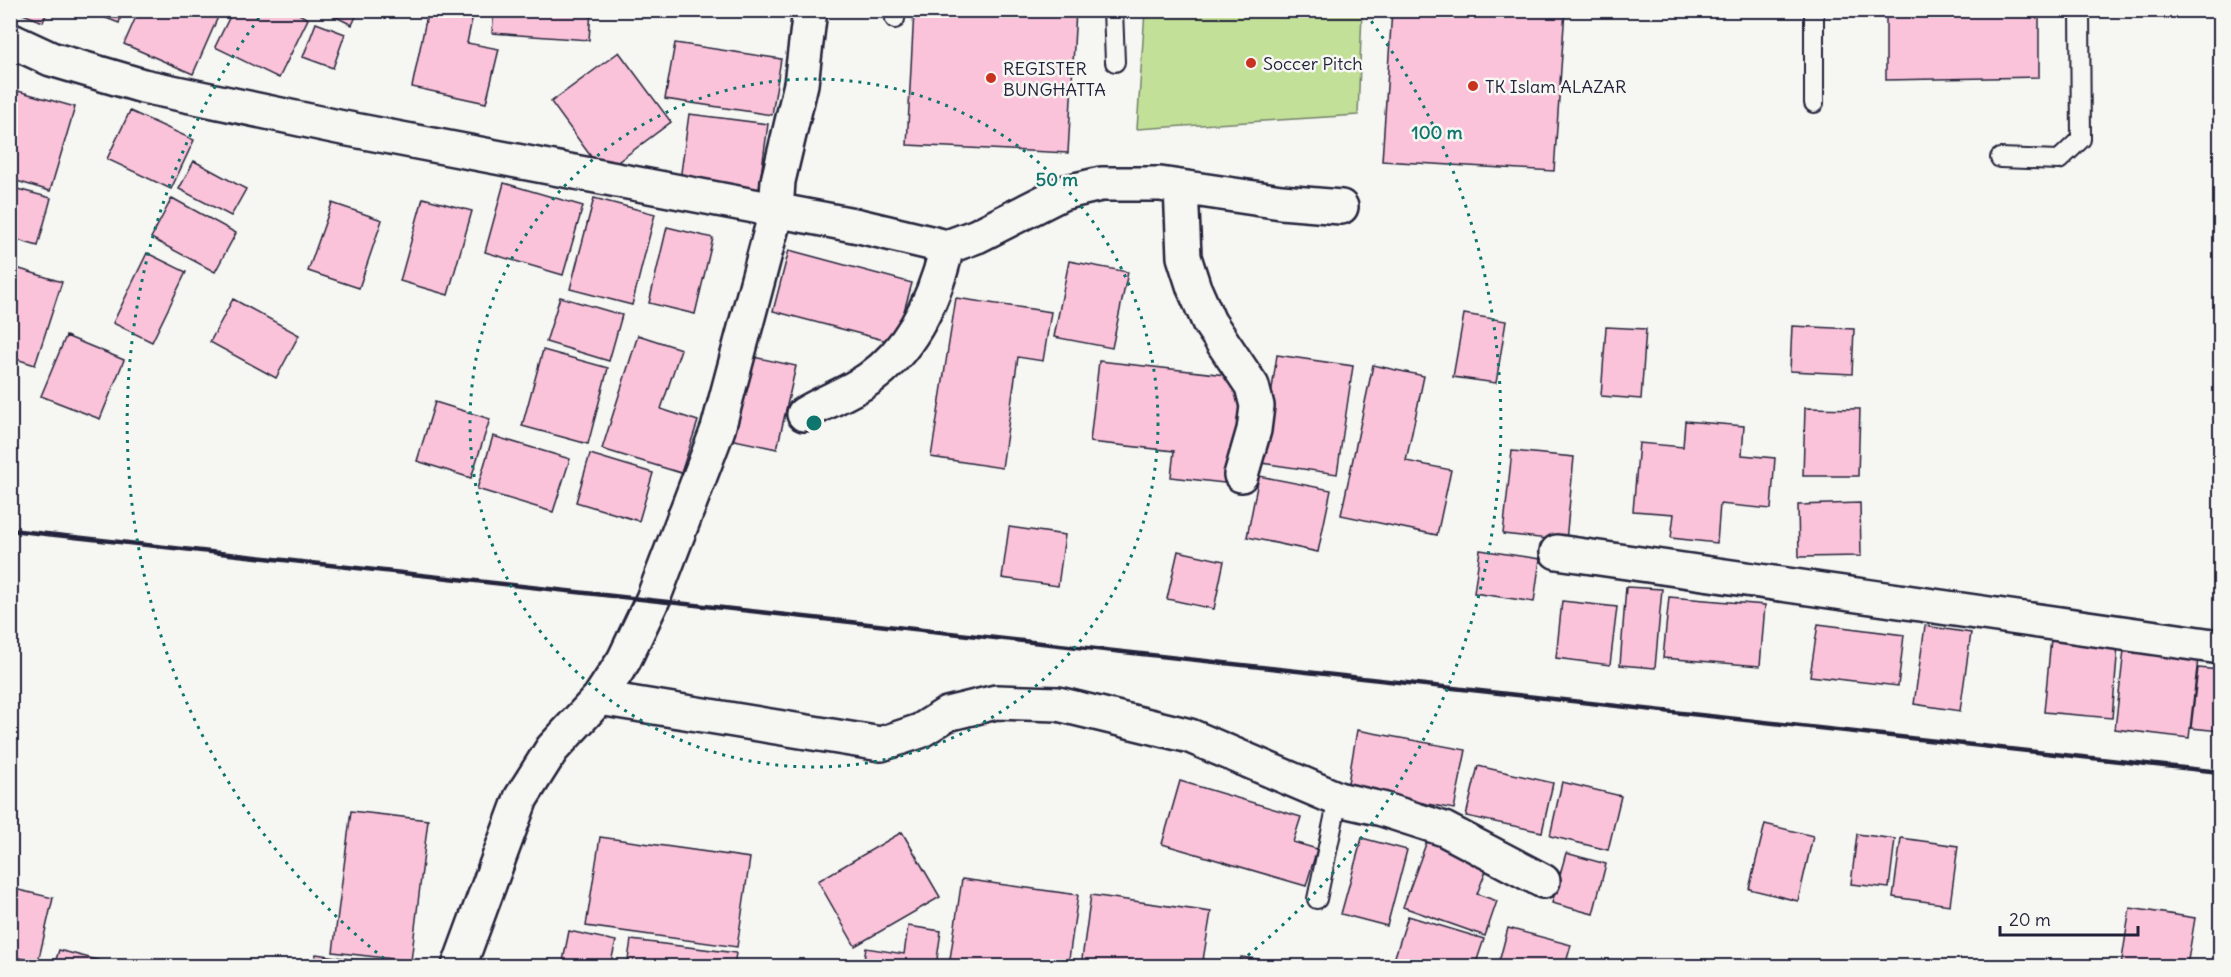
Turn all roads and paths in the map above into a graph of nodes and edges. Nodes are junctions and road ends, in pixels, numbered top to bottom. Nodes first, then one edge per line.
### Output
1 (810, 10) edge
2 (1113, 10) edge
3 (1814, 10) edge
4 (2080, 10) edge
5 (10, 40) edge
6 (1115, 62) dead end
7 (1815, 103) dead end
8 (2000, 158) dead end
9 (1181, 187) junction
10 (1341, 207) dead end
11 (776, 212) junction
12 (947, 247) junction
13 (804, 414) dead end
14 (1241, 475) dead end
15 (1557, 552) dead end
16 (2220, 647) edge
17 (599, 698) junction
18 (1338, 799) junction
19 (1543, 881) dead end
20 (1317, 899) dead end
21 (459, 966) edge

1 - 11 street
2 - 6 lane
3 - 7 lane
4 - 8 lane
5 - 11 street
9 - 10 street
9 - 12 street
9 - 14 street
11 - 12 street
11 - 17 street
12 - 13 street
15 - 16 street
17 - 18 street
17 - 21 street
18 - 19 street
18 - 20 lane

